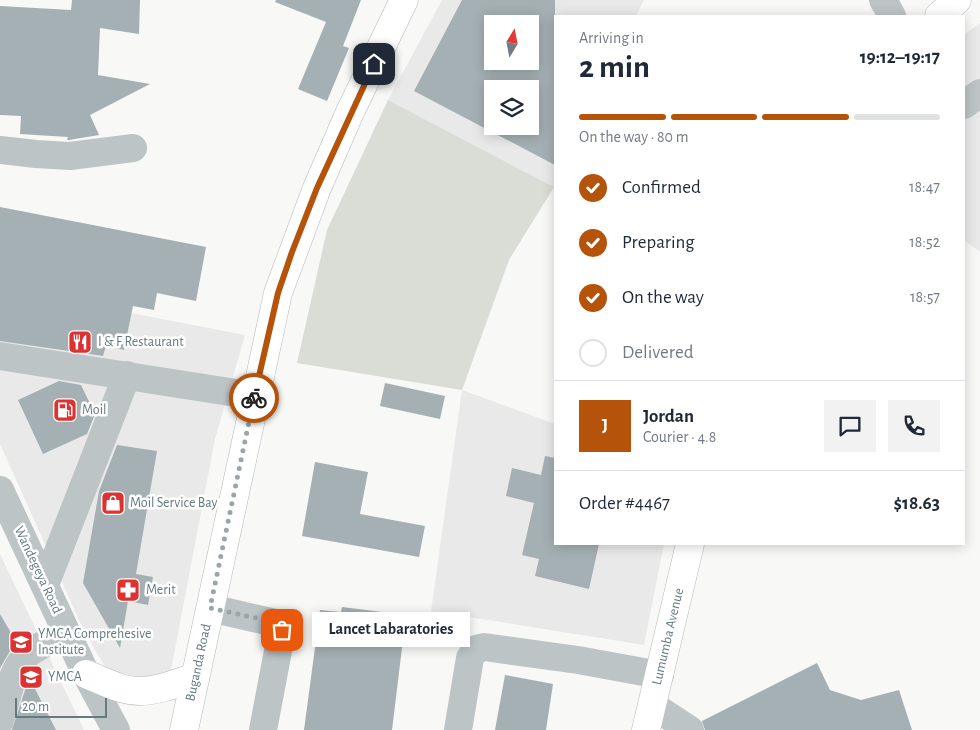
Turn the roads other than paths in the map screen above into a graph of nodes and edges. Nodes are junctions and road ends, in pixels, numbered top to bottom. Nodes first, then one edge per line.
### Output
1 (404, 0) edge
2 (883, 0) edge
3 (957, 0) edge
4 (891, 15) edge
5 (941, 15) edge
6 (980, 93) edge
7 (965, 104) edge
8 (133, 148) dead end
9 (0, 150) edge
10 (0, 356) edge
11 (127, 375) junction
12 (255, 396) junction
13 (0, 490) edge
14 (690, 545) edge
15 (45, 585) junction
16 (210, 608) junction
17 (67, 632) junction
18 (86, 674) junction
19 (660, 675) junction
20 (196, 676) junction
21 (649, 717) edge
22 (0, 721) edge
23 (116, 730) edge
24 (184, 730) edge
25 (263, 730) edge
26 (458, 730) edge
27 (690, 730) edge

1 - 12 main road, Buganda Road
2 - 4 street
3 - 5 main road
6 - 7 street
8 - 9 street
10 - 11 street
11 - 12 street
11 - 15 street
12 - 16 main road, Buganda Road
13 - 15 street, Wandegeya Road
14 - 19 main road, Lumumba Avenue
15 - 17 street, Wandegeya Road
16 - 20 main road, Buganda Road
16 - 25 street
17 - 18 street, Wandegeya Road
17 - 22 street
18 - 20 main road
18 - 23 street, Wandegeya Road
19 - 21 main road, Lumumba Avenue
19 - 26 street
20 - 24 main road, Buganda Road
21 - 27 street

